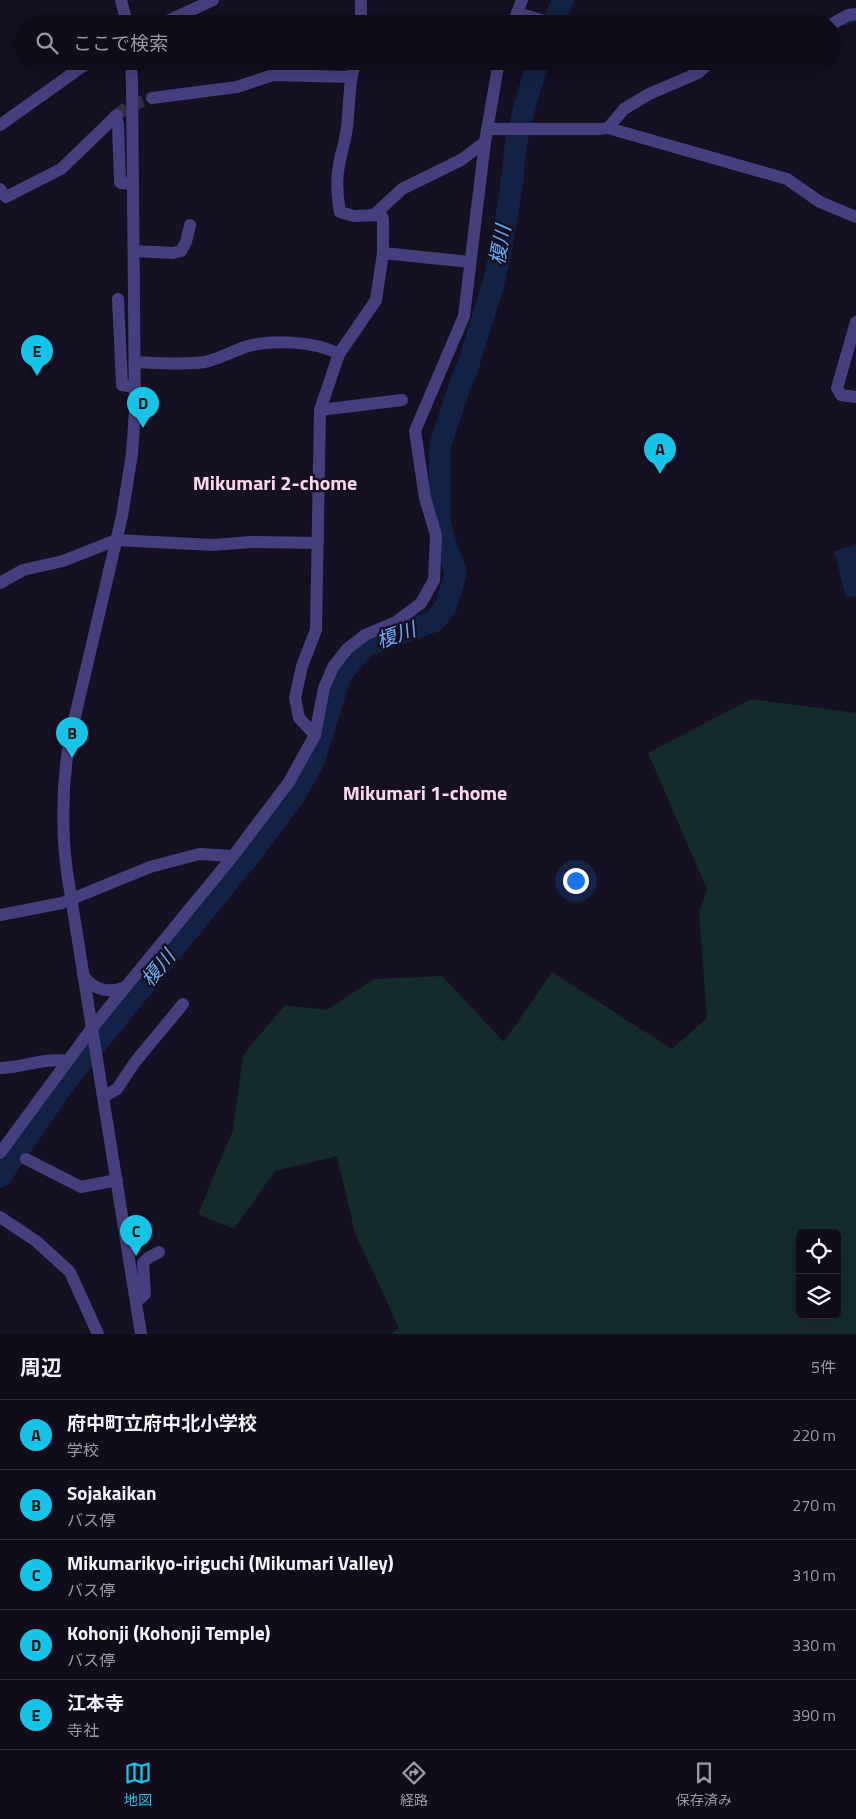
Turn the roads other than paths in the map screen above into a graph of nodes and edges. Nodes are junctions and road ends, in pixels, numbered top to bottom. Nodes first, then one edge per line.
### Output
1 (121, 0) edge
2 (213, 0) edge
3 (361, 0) edge
4 (522, 0) edge
5 (856, 14) edge
6 (125, 15) edge
7 (180, 15) edge
8 (361, 15) edge
9 (516, 15) edge
10 (841, 19) edge
11 (78, 70) edge
12 (131, 70) edge
13 (353, 70) edge
14 (497, 70) edge
15 (701, 70) edge
16 (350, 77) junction
17 (152, 98) tunnel mouth
18 (0, 126) edge
19 (608, 128) junction
20 (487, 129) junction
21 (485, 142) junction
22 (133, 184) junction
23 (0, 189) edge
24 (375, 214) junction
25 (856, 217) edge
26 (190, 225) dead end
27 (134, 251) junction
28 (383, 253) junction
29 (470, 262) junction
30 (118, 299) dead end
31 (856, 322) edge
32 (339, 354) junction
33 (135, 362) junction
34 (135, 387) junction
35 (856, 397) edge
36 (402, 400) dead end
37 (320, 410) junction
38 (116, 540) junction
39 (318, 543) junction
40 (0, 583) edge
41 (315, 735) junction
42 (233, 856) junction
43 (71, 899) junction
44 (0, 915) edge
45 (83, 974) junction
46 (125, 987) junction
47 (183, 1004) dead end
48 (92, 1032) junction
49 (66, 1061) junction
50 (0, 1068) edge
51 (103, 1097) junction
52 (0, 1153) edge
53 (26, 1160) dead end
54 (116, 1180) junction
55 (0, 1217) edge
56 (159, 1252) dead end
57 (136, 1300) junction
58 (98, 1334) edge
59 (141, 1334) edge

1 - 6 street
2 - 7 street
3 - 8 street
4 - 9 street
5 - 10 street
11 - 18 street
12 - 22 street
13 - 16 street
14 - 20 street
15 - 19 street
16 - 17 street
16 - 24 street
19 - 20 street
19 - 25 street
20 - 21 street
21 - 24 street
21 - 29 street
22 - 23 street
22 - 27 street
24 - 28 street
26 - 27 street
27 - 33 street
28 - 29 street
28 - 32 street
29 - 41 street
30 - 34 street
31 - 35 street
32 - 33 street
32 - 37 street
33 - 34 street
34 - 38 street
36 - 37 street
37 - 39 street
38 - 39 street
38 - 40 street
38 - 43 street
39 - 41 street
41 - 42 street
42 - 43 street
42 - 46 street
43 - 44 street
43 - 45 street
45 - 46 street
45 - 48 street
46 - 48 street
47 - 51 street
48 - 49 street
48 - 51 street
49 - 50 street
49 - 52 street
51 - 54 street
53 - 54 street
54 - 57 street
55 - 58 street
56 - 57 street
57 - 59 street

